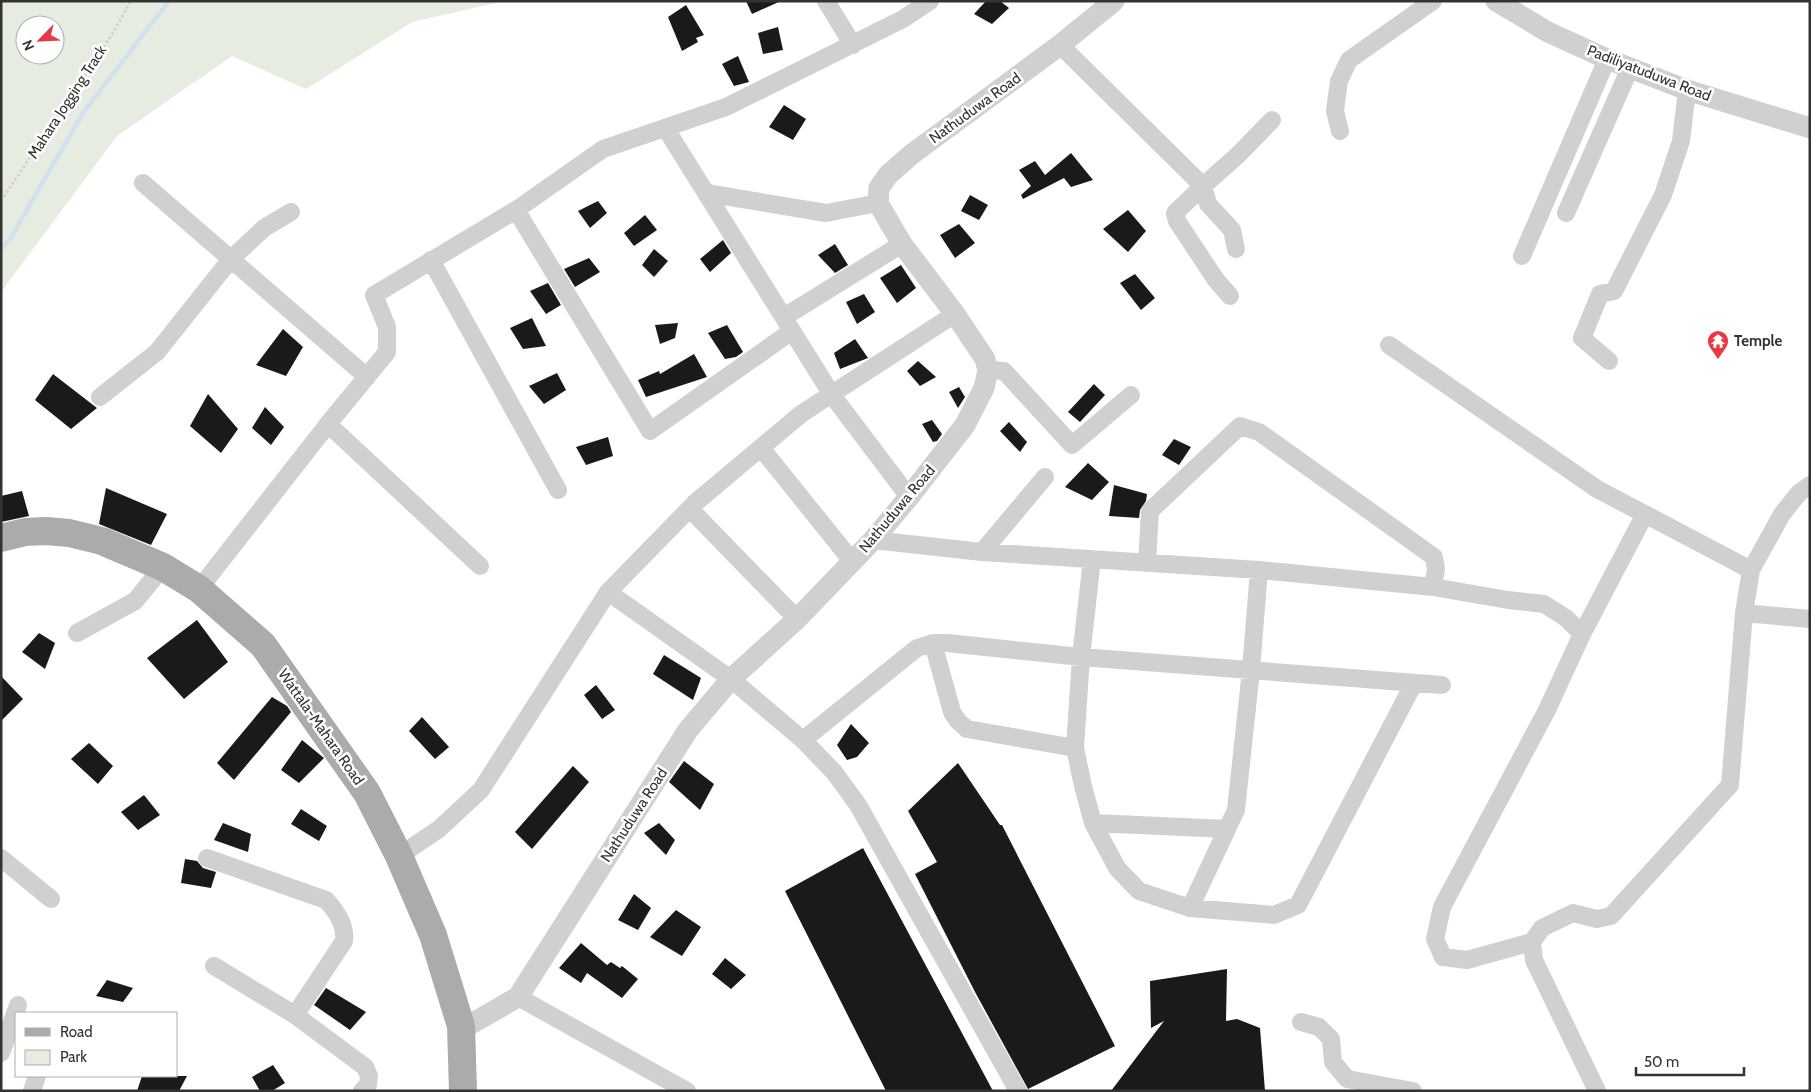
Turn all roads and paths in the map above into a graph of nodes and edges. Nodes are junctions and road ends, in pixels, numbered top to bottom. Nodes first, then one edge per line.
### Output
1 (131, 1) edge
2 (826, 1) edge
3 (930, 1) edge
4 (1114, 1) edge
5 (1434, 1) edge
6 (1496, 1) edge
7 (853, 45) junction
8 (1060, 46) junction
9 (1607, 58) junction
10 (1630, 68) junction
11 (1687, 90) junction
12 (1272, 120) dead end
13 (1810, 128) edge
14 (666, 129) junction
15 (1340, 131) dead end
16 (143, 183) dead end
17 (1203, 186) junction
18 (706, 193) junction
19 (1, 201) edge
20 (878, 203) junction
21 (516, 210) junction
22 (291, 212) dead end
23 (1566, 213) dead end
24 (902, 244) junction
25 (1236, 249) dead end
26 (1522, 256) dead end
27 (231, 259) junction
28 (431, 260) junction
29 (1230, 296) dead end
30 (954, 314) junction
31 (788, 324) junction
32 (1390, 345) dead end
33 (1609, 361) dead end
34 (988, 370) junction
35 (366, 377) junction
36 (832, 395) junction
37 (1130, 395) dead end
38 (100, 397) dead end
39 (328, 424) junction
40 (761, 448) junction
41 (1045, 477) dead end
42 (1810, 485) edge
43 (558, 490) dead end
44 (910, 497) junction
45 (690, 509) junction
46 (1644, 514) junction
47 (1, 538) edge
48 (873, 540) junction
49 (982, 552) junction
50 (1092, 559) junction
51 (852, 561) junction
52 (1147, 563) junction
53 (480, 566) dead end
54 (164, 567) junction
55 (1259, 570) junction
56 (1751, 570) junction
57 (1433, 587) junction
58 (199, 589) junction
59 (608, 592) junction
60 (1744, 613) junction
61 (797, 619) junction
62 (1810, 619) edge
63 (77, 633) dead end
64 (1582, 634) junction
65 (933, 643) junction
66 (1081, 657) junction
67 (1251, 670) junction
68 (731, 679) junction
69 (1414, 683) junction
70 (1442, 685) dead end
71 (804, 740) junction
72 (1075, 748) junction
73 (1093, 823) junction
74 (1227, 828) junction
75 (399, 856) junction
76 (1, 858) edge
77 (207, 858) dead end
78 (51, 900) dead end
79 (1190, 908) junction
80 (1532, 942) junction
81 (214, 966) dead end
82 (518, 997) junction
83 (18, 1006) dead end
84 (16, 1012) edge
85 (15, 1014) edge
86 (295, 1015) junction
87 (1301, 1022) dead end
88 (461, 1026) junction
89 (1, 1053) edge
90 (37, 1077) edge
91 (32, 1091) edge
92 (362, 1091) edge
93 (463, 1091) edge
94 (687, 1091) edge
95 (1018, 1091) edge
96 (1413, 1091) edge
97 (1597, 1091) edge

1 - 19 path, Mahara Jogging Track
2 - 7 street
3 - 7 street
4 - 8 street, Nathuduwa Road
5 - 15 street
6 - 9 street, Padiliyatuduwa Road
7 - 14 street
8 - 17 street
8 - 20 street, Nathuduwa Road
9 - 10 street, Padiliyatuduwa Road
9 - 26 street
10 - 11 street, Padiliyatuduwa Road
10 - 23 street
11 - 13 street, Padiliyatuduwa Road
11 - 33 street
12 - 17 street
14 - 18 street
14 - 21 street
16 - 27 street
17 - 25 street
17 - 29 street
18 - 20 street
18 - 31 street
20 - 24 street
21 - 28 street
21 - 31 street
22 - 27 street
24 - 30 street
24 - 31 street
27 - 35 street
27 - 38 street
28 - 35 street
28 - 43 street
30 - 34 street
30 - 36 street
31 - 36 street
32 - 46 street
34 - 37 street
34 - 44 street, Nathuduwa Road
35 - 39 street
36 - 40 street
36 - 44 street
39 - 53 street
39 - 58 street
40 - 45 street
40 - 51 street
41 - 49 street
42 - 56 street
44 - 48 street, Nathuduwa Road
45 - 59 street
45 - 61 street
46 - 56 street
46 - 64 street
47 - 54 main road, Wattala-Mahara Road
48 - 49 street
48 - 51 street, Nathuduwa Road
49 - 50 street
50 - 52 street
50 - 66 street
51 - 61 street, Nathuduwa Road
52 - 55 street
52 - 57 street
54 - 58 main road, Wattala-Mahara Road
54 - 63 street
55 - 57 street
55 - 67 street
56 - 60 street
57 - 64 street
58 - 75 main road, Wattala-Mahara Road
59 - 68 street
59 - 75 street
60 - 62 street
60 - 80 street
61 - 68 street, Nathuduwa Road
64 - 80 street
65 - 66 street
65 - 71 street
65 - 72 street
66 - 67 street
66 - 72 street
67 - 69 street
67 - 74 street
68 - 71 street
68 - 82 street, Nathuduwa Road
69 - 70 street
69 - 79 street
71 - 95 street
72 - 73 street
73 - 74 street
73 - 79 street
74 - 79 street
75 - 88 main road, Wattala-Mahara Road
76 - 78 street
77 - 86 street
80 - 97 street
81 - 86 street
82 - 88 street, Nathuduwa Road
82 - 94 street
83 - 84 street
85 - 89 street
86 - 92 street
87 - 96 street
88 - 93 main road, Wattala-Mahara Road
90 - 91 street

